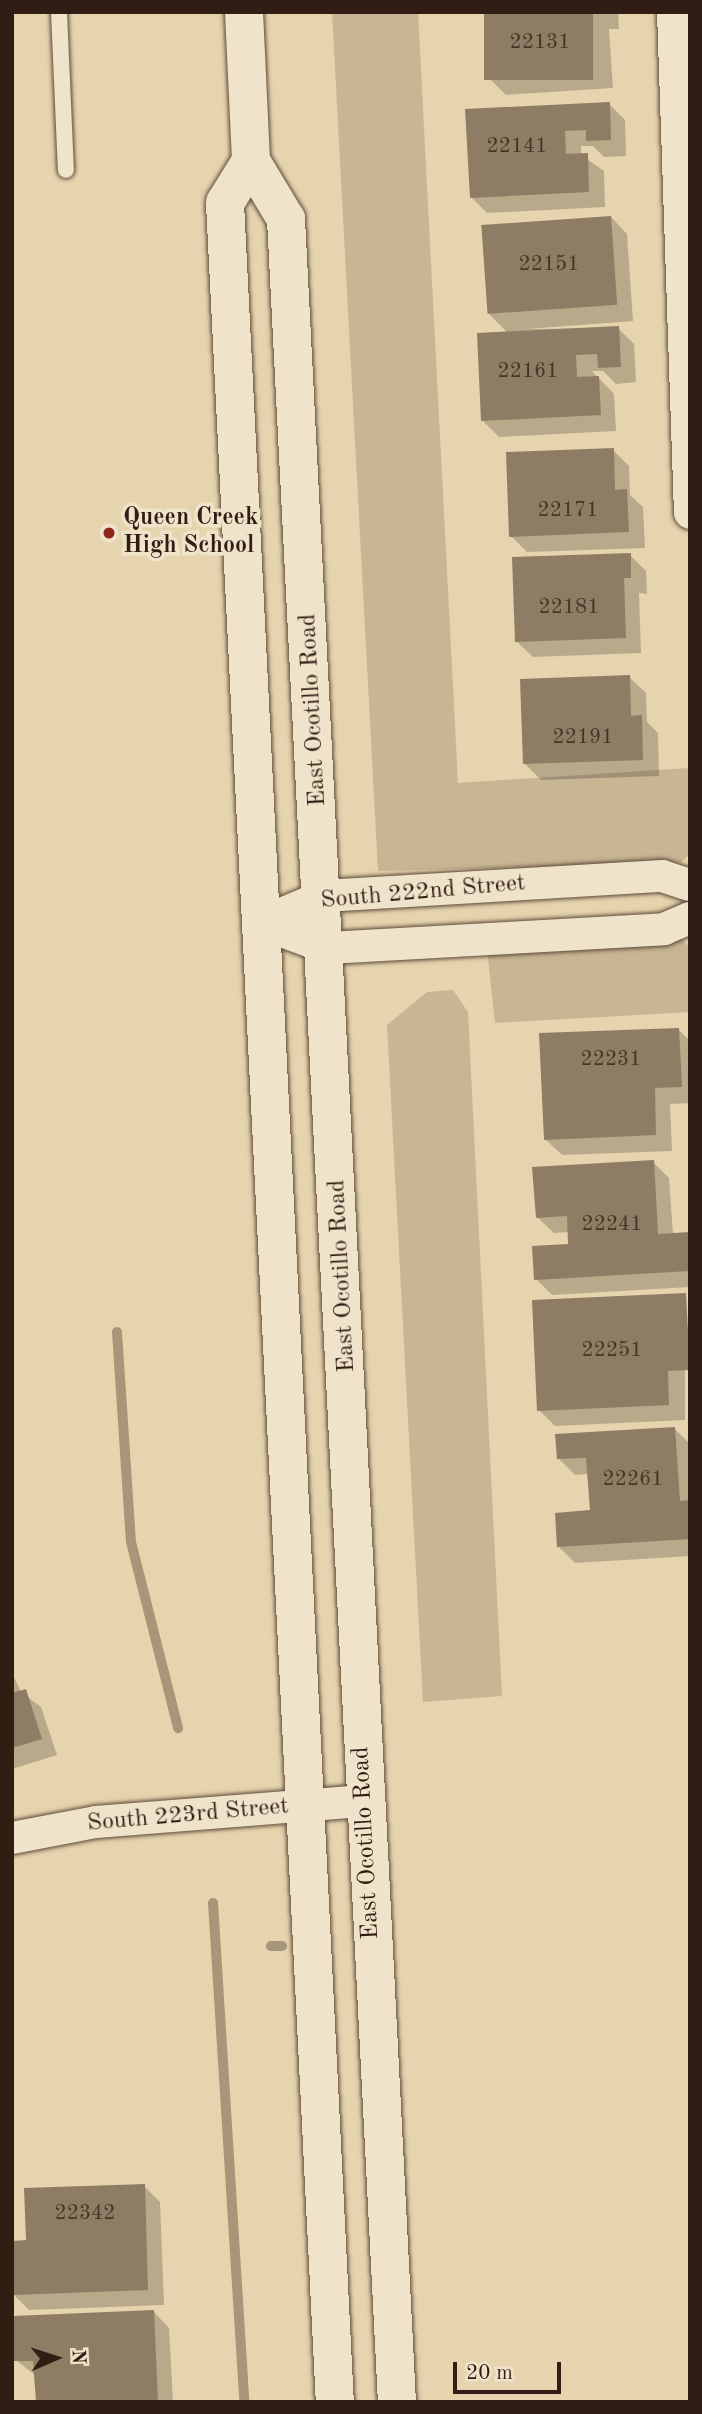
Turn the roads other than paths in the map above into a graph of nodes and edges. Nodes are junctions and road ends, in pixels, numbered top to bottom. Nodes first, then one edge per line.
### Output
1 (59, 12) edge
2 (244, 12) edge
3 (673, 12) edge
4 (251, 161) junction
5 (66, 170) dead end
6 (690, 513) edge
7 (690, 885) edge
8 (324, 896) junction
9 (690, 918) edge
10 (260, 923) junction
11 (328, 948) junction
12 (364, 1801) junction
13 (307, 1805) junction
14 (12, 1838) edge
15 (335, 2402) edge
16 (397, 2402) edge

1 - 5 lane
2 - 4 main road, East Ocotillo Road
3 - 6 street
4 - 8 main road, East Ocotillo Road
4 - 10 main road
7 - 8 street, South 222nd Street
8 - 10 street, South 222nd Street
8 - 11 main road, East Ocotillo Road
9 - 11 street, South 222nd Street
10 - 11 street, South 222nd Street
10 - 13 main road
11 - 12 main road, East Ocotillo Road
12 - 13 street, South 223rd Street
12 - 16 main road, East Ocotillo Road
13 - 14 street, South 223rd Street
13 - 15 main road

